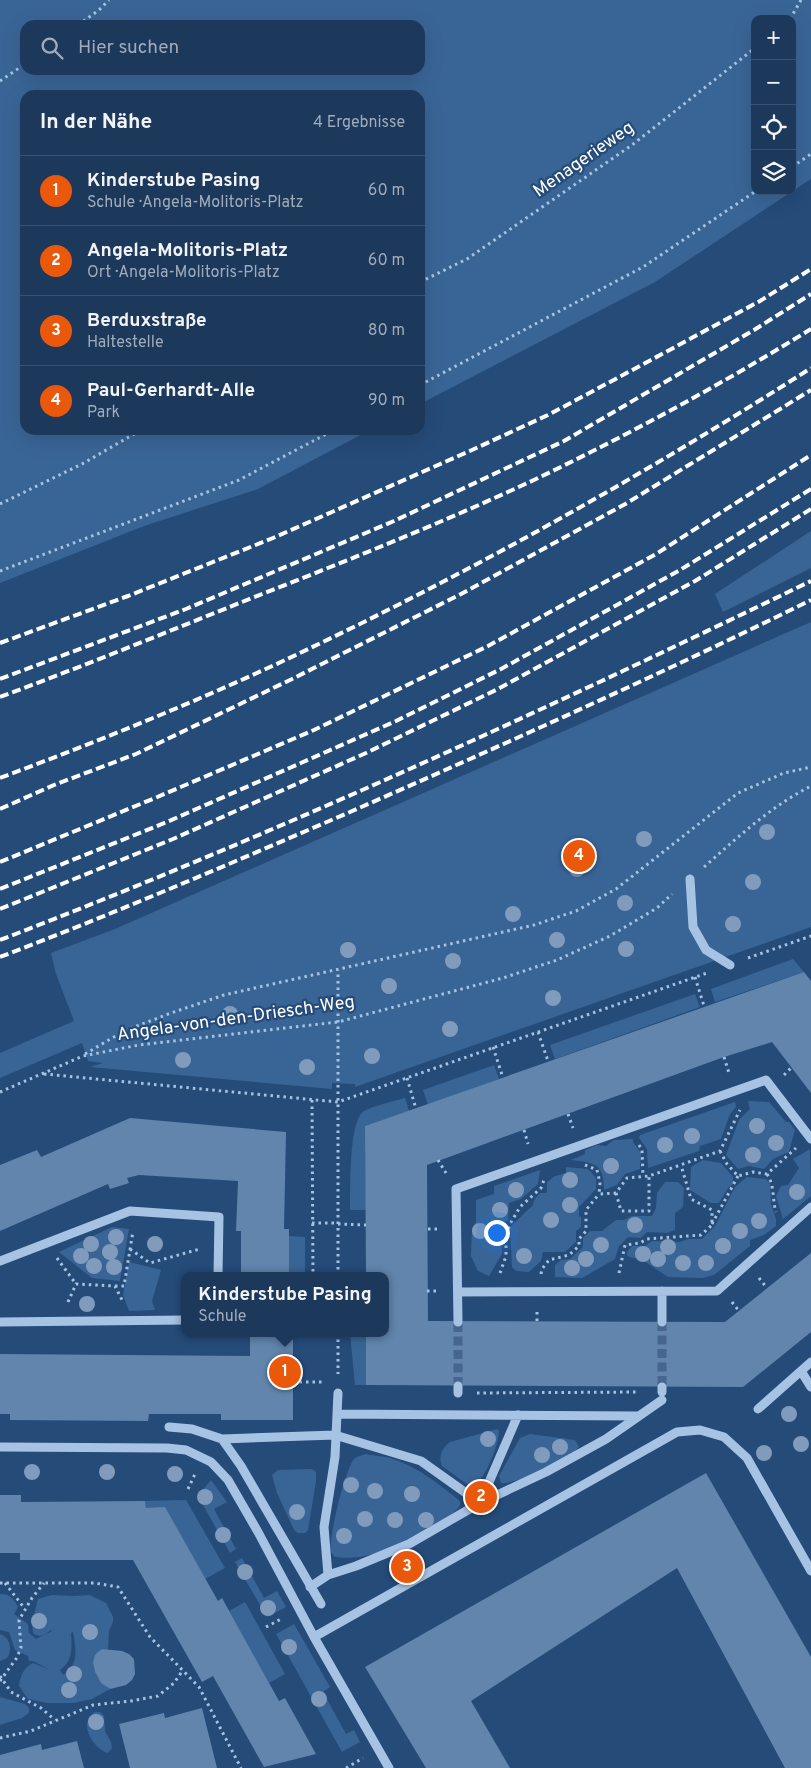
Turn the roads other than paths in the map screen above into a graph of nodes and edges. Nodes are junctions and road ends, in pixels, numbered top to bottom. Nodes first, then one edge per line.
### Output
1 (690, 879) road end
2 (730, 965) road end
3 (810, 1138) edge
4 (811, 1207) edge
5 (0, 1261) edge
6 (218, 1272) edge
7 (662, 1291) junction
8 (458, 1292) junction
9 (181, 1320) edge
10 (0, 1322) edge
11 (458, 1322) tunnel mouth
12 (662, 1322) tunnel mouth
13 (811, 1362) edge
14 (801, 1371) junction
15 (811, 1387) edge
16 (662, 1393) road end
17 (338, 1394) road end
18 (758, 1409) dead end
19 (337, 1414) junction
20 (518, 1415) junction
21 (639, 1416) junction
22 (169, 1428) dead end
23 (336, 1435) junction
24 (222, 1439) junction
25 (0, 1446) edge
26 (480, 1503) junction
27 (811, 1571) edge
28 (328, 1575) junction
29 (310, 1587) junction
30 (317, 1601) dead end
31 (314, 1637) junction
32 (389, 1768) edge

1 - 2 street
3 - 8 street
4 - 7 street
5 - 6 street
7 - 8 street
7 - 12 street
8 - 11 street
9 - 10 street
13 - 14 street
14 - 15 street
14 - 18 street
16 - 21 street
17 - 19 street
19 - 20 street
19 - 23 street
20 - 21 street
20 - 26 street
21 - 26 street
22 - 24 street
23 - 24 street
23 - 26 street
23 - 28 street
24 - 29 street
25 - 31 street
26 - 28 street
27 - 31 street
28 - 29 street
29 - 30 street
31 - 32 street

